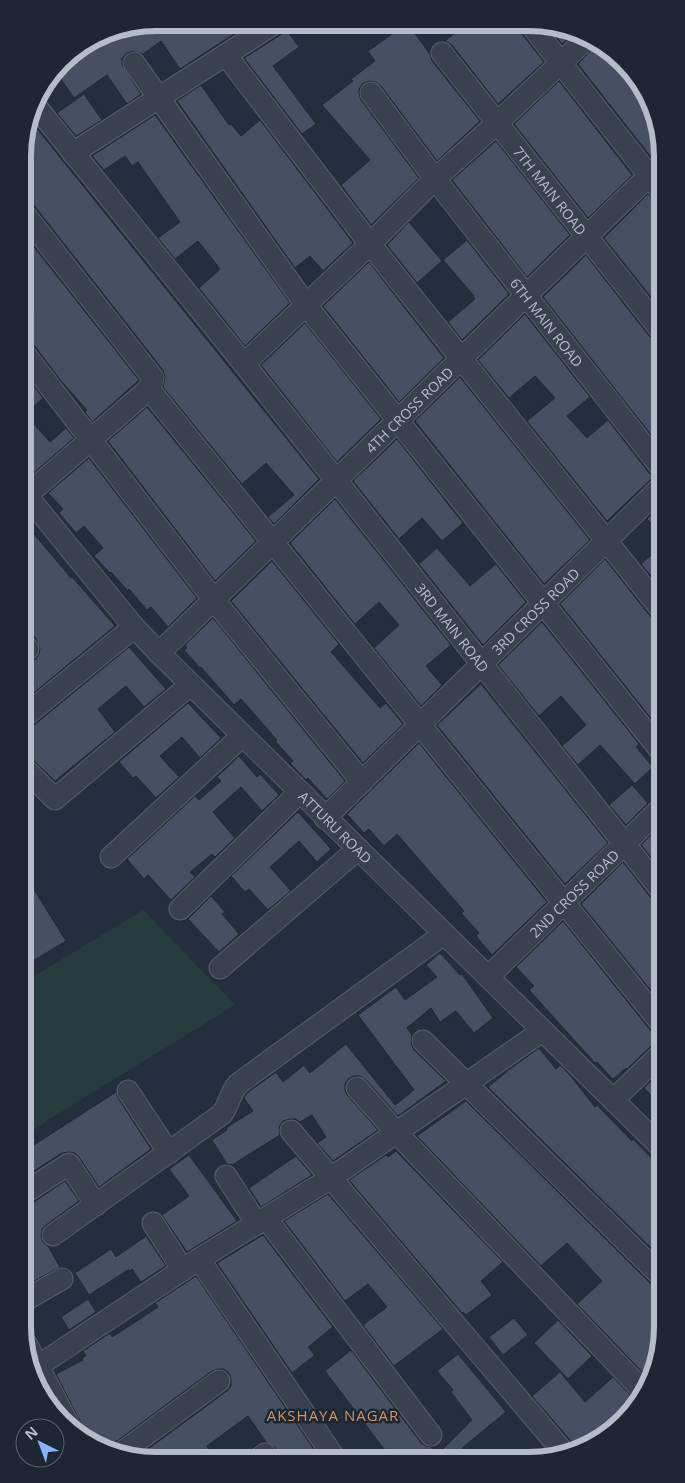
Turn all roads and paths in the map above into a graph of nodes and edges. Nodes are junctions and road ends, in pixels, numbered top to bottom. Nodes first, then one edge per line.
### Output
1 (262, 32) edge
2 (536, 32) edge
3 (582, 43) edge
4 (442, 53) dead end
5 (226, 55) junction
6 (134, 63) dead end
7 (560, 63) junction
8 (371, 93) dead end
9 (158, 98) junction
10 (40, 111) edge
11 (497, 123) junction
12 (73, 152) junction
13 (654, 176) edge
14 (654, 178) edge
15 (435, 179) junction
16 (32, 223) edge
17 (586, 236) junction
18 (370, 244) junction
19 (526, 296) junction
20 (306, 305) junction
21 (654, 322) edge
22 (461, 359) junction
23 (32, 362) edge
24 (244, 364) junction
25 (149, 389) junction
26 (398, 420) junction
27 (90, 439) junction
28 (654, 458) edge
29 (336, 481) junction
30 (32, 487) edge
31 (654, 494) edge
32 (32, 501) edge
33 (606, 541) junction
34 (273, 542) junction
35 (214, 600) junction
36 (654, 600) edge
37 (544, 603) junction
38 (134, 627) junction
39 (159, 653) junction
40 (481, 664) junction
41 (190, 685) junction
42 (32, 711) edge
43 (420, 724) junction
44 (242, 736) junction
45 (654, 742) edge
46 (31, 775) edge
47 (362, 782) junction
48 (300, 792) junction
49 (653, 815) edge
50 (325, 818) junction
51 (624, 844) junction
52 (358, 849) junction
53 (111, 857) dead end
54 (653, 881) edge
55 (564, 902) junction
56 (180, 909) dead end
57 (444, 934) junction
58 (220, 968) dead end
59 (488, 977) junction
60 (653, 1013) edge
61 (542, 1031) junction
62 (423, 1042) dead end
63 (653, 1061) edge
64 (465, 1085) junction
65 (357, 1088) dead end
66 (128, 1091) dead end
67 (613, 1100) junction
68 (292, 1131) dead end
69 (396, 1132) junction
70 (653, 1139) edge
71 (169, 1152) junction
72 (226, 1176) dead end
73 (331, 1178) junction
74 (31, 1188) edge
75 (96, 1205) junction
76 (262, 1221) junction
77 (153, 1223) dead end
78 (53, 1235) dead end
79 (191, 1264) junction
80 (653, 1268) edge
81 (62, 1278) dead end
82 (31, 1297) edge
83 (38, 1366) joint
84 (219, 1381) dead end
85 (639, 1386) edge
86 (57, 1403) edge
87 (431, 1435) dead end
88 (129, 1448) edge
89 (561, 1448) edge
90 (330, 1452) edge

1 - 5 street
2 - 7 street
3 - 7 street
4 - 11 street, 7TH MAIN ROAD
5 - 9 street
5 - 18 street
6 - 9 street
7 - 11 street
7 - 13 street
8 - 15 street, 6TH MAIN ROAD
9 - 12 street
9 - 20 street
10 - 12 street, 3RD MAIN ROAD
11 - 15 street
11 - 17 street, 7TH MAIN ROAD
12 - 24 street, 3RD MAIN ROAD
14 - 17 street, 4TH CROSS ROAD
15 - 18 street
15 - 19 street, 6TH MAIN ROAD
16 - 25 street
17 - 19 street, 4TH CROSS ROAD
17 - 21 street, 7TH MAIN ROAD
18 - 20 street
18 - 22 street
19 - 22 street, 4TH CROSS ROAD
19 - 28 street, 6TH MAIN ROAD
20 - 24 street
20 - 26 street
22 - 26 street, 4TH CROSS ROAD
22 - 33 street
23 - 27 street
24 - 29 street, 3RD MAIN ROAD
25 - 27 street
25 - 34 street
26 - 29 street, 4TH CROSS ROAD
26 - 37 street
27 - 30 street
27 - 35 street
29 - 34 street, 4TH CROSS ROAD
29 - 40 street, 3RD MAIN ROAD
31 - 33 street, 3RD CROSS ROAD
32 - 38 street, ATTURU ROAD
33 - 36 street
33 - 37 street, 3RD CROSS ROAD
34 - 35 street, 4TH CROSS ROAD
34 - 43 street
35 - 39 street, 4TH CROSS ROAD
35 - 47 street
37 - 40 street, 3RD CROSS ROAD
37 - 45 street
38 - 39 street, ATTURU ROAD
38 - 42 street
39 - 41 street, ATTURU ROAD
40 - 43 street, 3RD CROSS ROAD
40 - 51 street, 3RD MAIN ROAD
41 - 44 street, ATTURU ROAD
41 - 46 street
43 - 47 street, 3RD CROSS ROAD
43 - 55 street
44 - 48 street, ATTURU ROAD
44 - 53 street
47 - 50 street, 3RD CROSS ROAD
48 - 50 street, ATTURU ROAD
48 - 56 street
49 - 51 street, 2ND CROSS ROAD
50 - 52 street, ATTURU ROAD
51 - 54 street, 3RD MAIN ROAD
51 - 55 street, 2ND CROSS ROAD
52 - 57 street, ATTURU ROAD
52 - 58 street
55 - 59 street, 2ND CROSS ROAD
55 - 60 street
57 - 59 street, ATTURU ROAD
57 - 71 street
59 - 61 street, ATTURU ROAD
61 - 64 street
61 - 67 street, ATTURU ROAD
62 - 64 street
63 - 67 street
64 - 69 street
64 - 80 street
65 - 69 street
66 - 71 street
67 - 70 street, ATTURU ROAD
68 - 73 street
69 - 73 street
69 - 85 street
71 - 75 street
72 - 76 street
73 - 76 street
73 - 89 street
74 - 75 street
75 - 78 street
76 - 79 street
76 - 87 street
77 - 79 street
79 - 83 street
79 - 90 street
81 - 82 street
83 - 86 street
84 - 88 street

